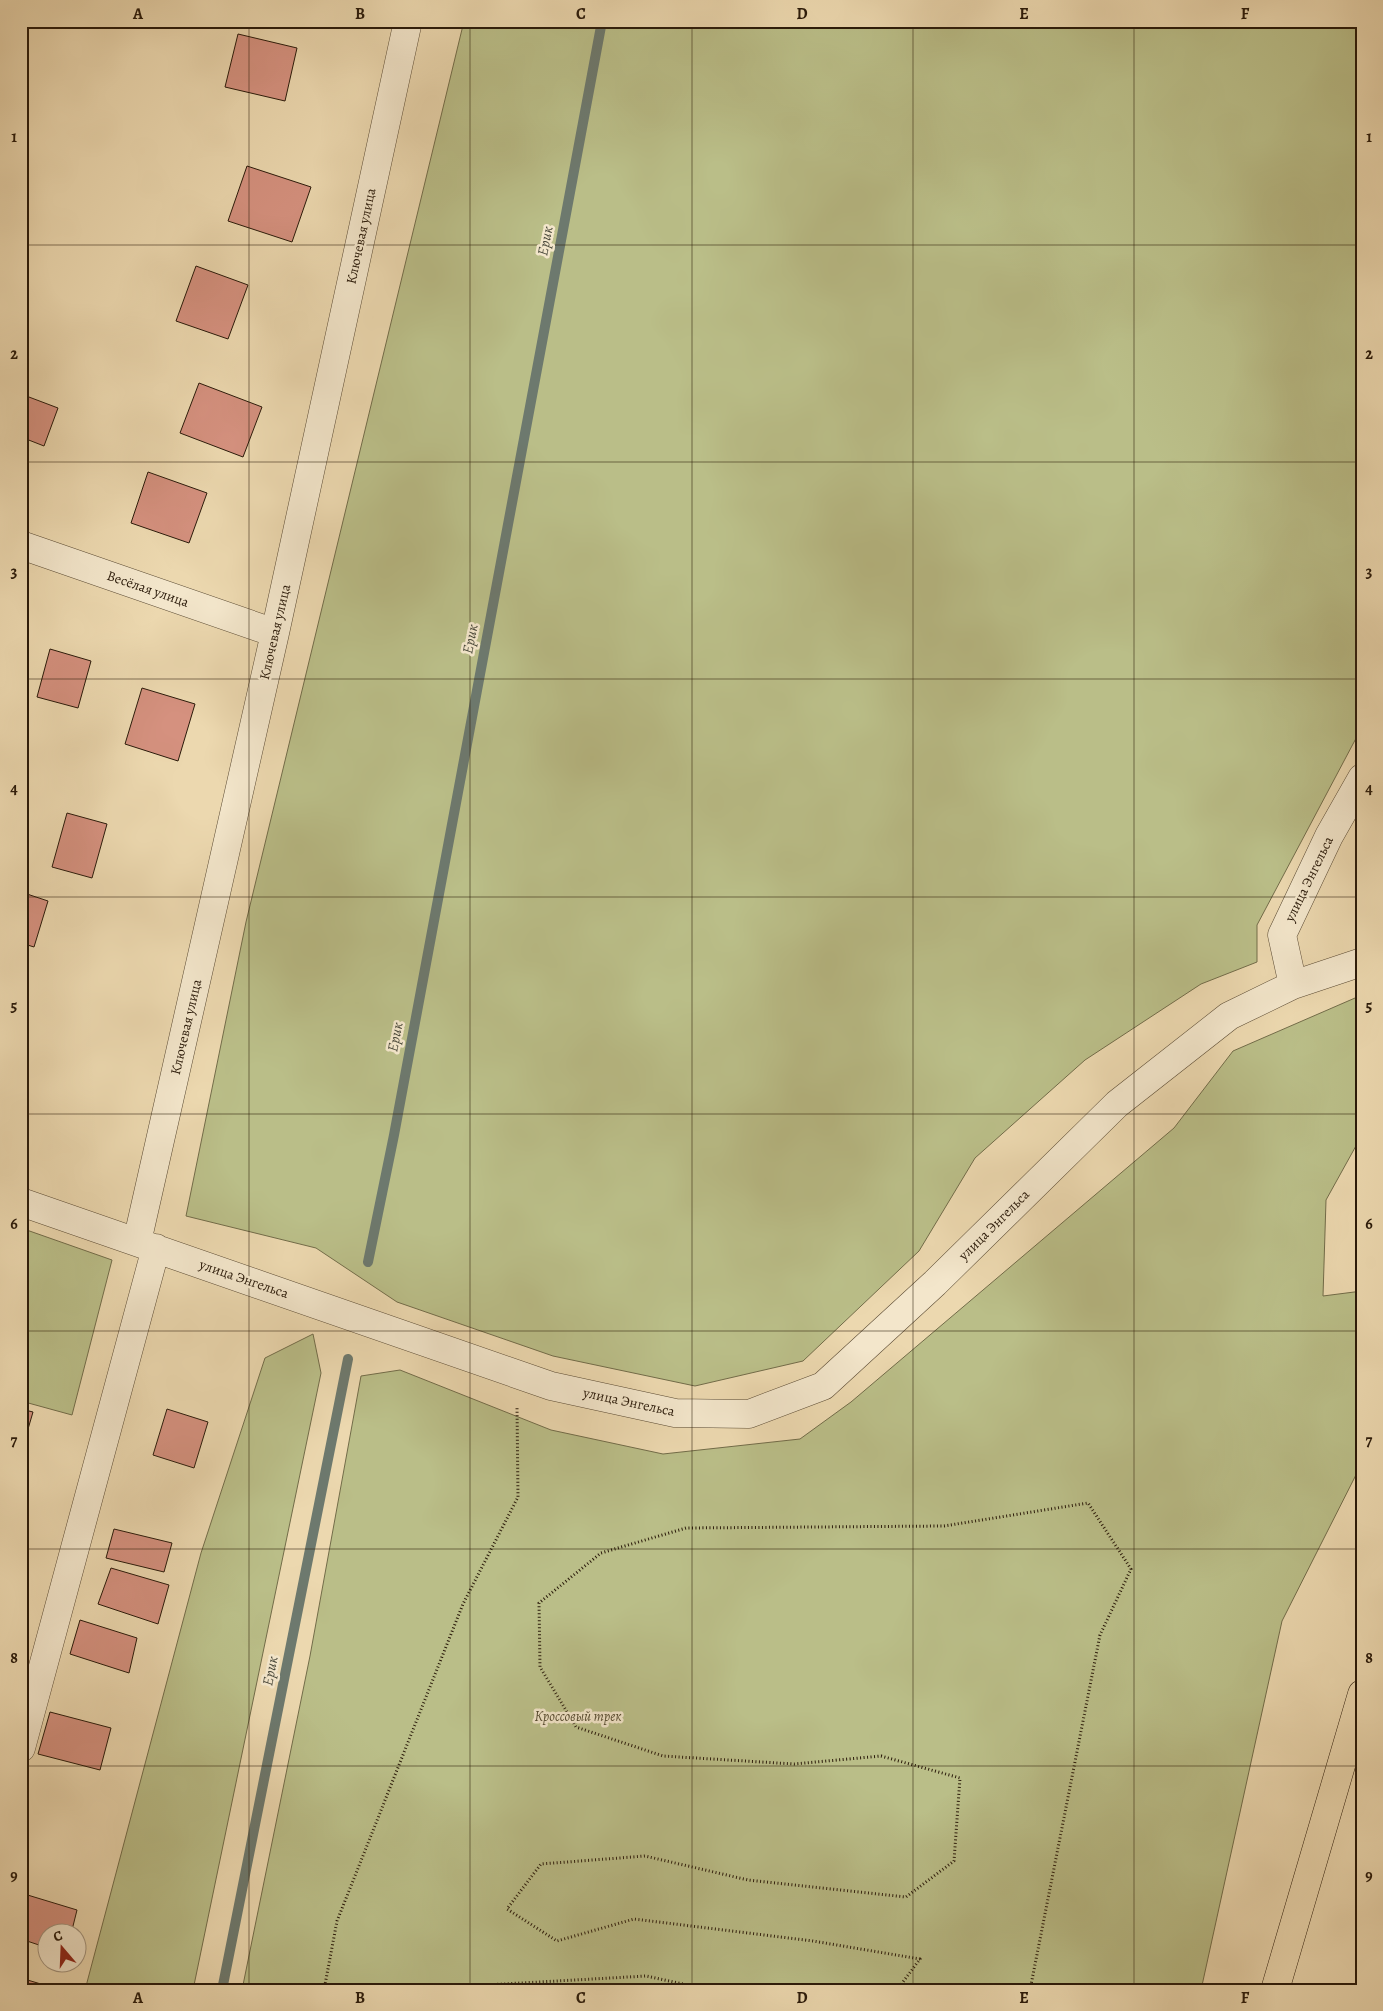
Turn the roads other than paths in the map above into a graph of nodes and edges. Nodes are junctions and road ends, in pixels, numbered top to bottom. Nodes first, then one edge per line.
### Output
1 (408, 21) edge
2 (21, 546) edge
3 (275, 633) junction
4 (1362, 778) edge
5 (1362, 962) edge
6 (1293, 985) junction
7 (21, 1202) edge
8 (147, 1245) junction
9 (1362, 1694) edge
10 (21, 1748) edge
11 (1275, 1990) edge

1 - 3 street, Ключевая улица
2 - 3 street, Весёлая улица
3 - 8 street, Ключевая улица
4 - 6 street, улица Энгельса
5 - 6 street, улица Энгельса
6 - 8 street, улица Энгельса
7 - 8 street, улица Энгельса
8 - 10 street, Ключевая улица
9 - 11 highway

